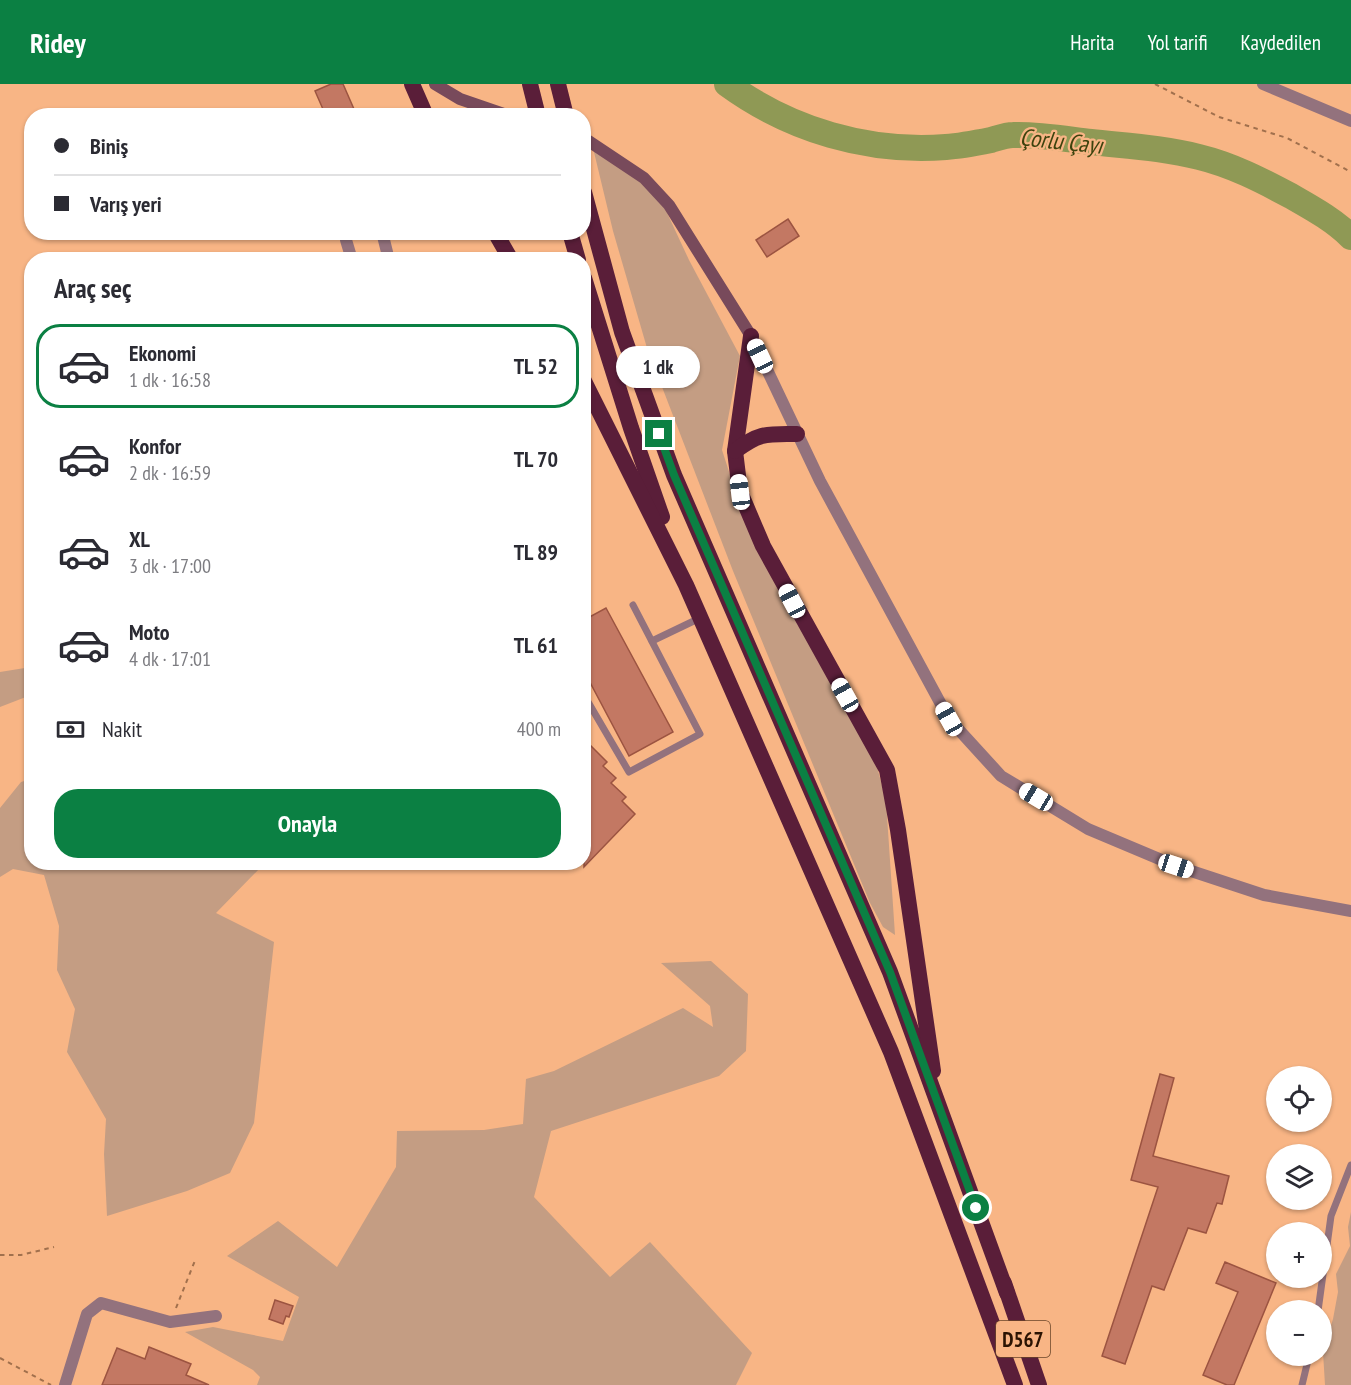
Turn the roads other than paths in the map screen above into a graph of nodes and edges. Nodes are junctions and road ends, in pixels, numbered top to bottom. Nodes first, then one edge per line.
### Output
1 (412, 84) edge
2 (435, 84) edge
3 (530, 84) edge
4 (558, 84) edge
5 (1263, 84) edge
6 (422, 108) edge
7 (486, 108) edge
8 (536, 108) edge
9 (564, 108) edge
10 (1351, 121) edge
11 (591, 143) edge
12 (591, 223) edge
13 (591, 300) edge
14 (751, 336) junction
15 (591, 395) edge
16 (797, 434) junction
17 (735, 451) junction
18 (686, 585) junction
19 (633, 604) dead end
20 (700, 618) junction
21 (652, 641) junction
22 (591, 707) edge
23 (1351, 911) edge
24 (1351, 1164) edge
25 (1007, 1293) junction
26 (1320, 1300) edge
27 (216, 1316) dead end
28 (1307, 1366) edge
29 (65, 1385) edge
30 (1015, 1385) edge
31 (1039, 1385) edge
32 (1302, 1385) edge

1 - 6 highway
2 - 7 main road
3 - 8 highway
4 - 9 highway
5 - 10 street
11 - 14 main road
12 - 25 highway, D567
13 - 18 highway, D567
14 - 16 street
14 - 17 highway
15 - 18 highway
16 - 17 highway
16 - 23 street
17 - 25 highway
18 - 20 highway, D567
19 - 21 lane
20 - 21 lane
20 - 30 highway, D567
21 - 22 lane
24 - 26 lane
25 - 31 highway, D567
27 - 29 street
28 - 32 lane

